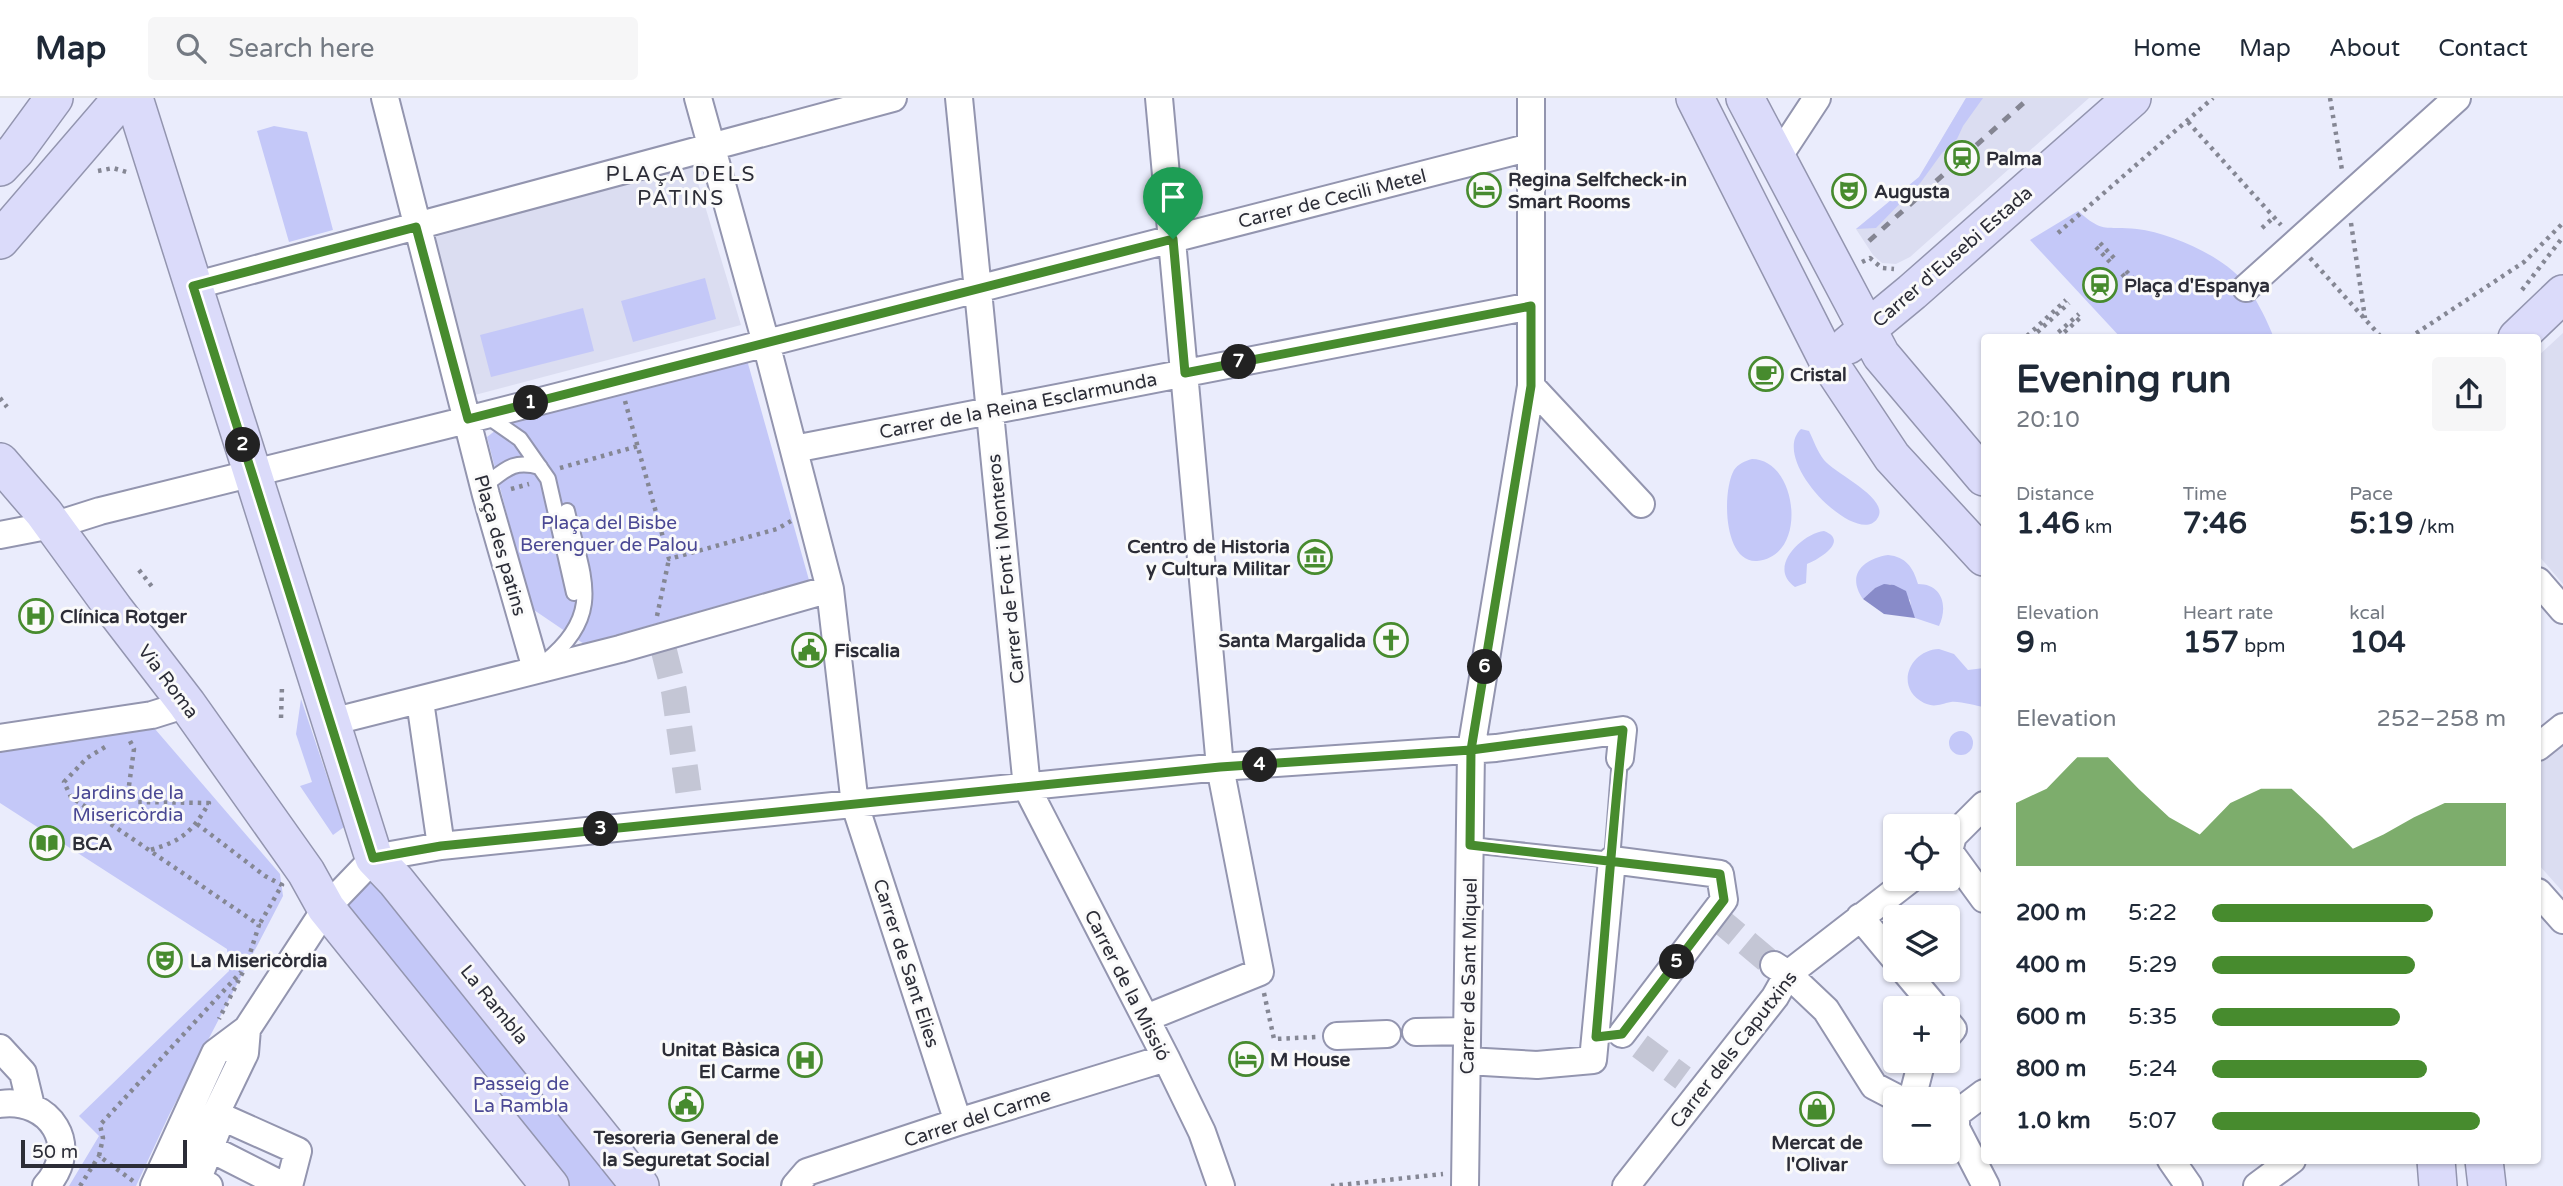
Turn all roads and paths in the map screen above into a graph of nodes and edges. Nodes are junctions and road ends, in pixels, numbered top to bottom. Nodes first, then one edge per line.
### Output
1 (54, 98) edge
2 (122, 98) edge
3 (134, 98) edge
4 (385, 98) edge
5 (698, 98) edge
6 (894, 98) edge
7 (959, 98) edge
8 (1160, 98) edge
9 (1531, 98) edge
10 (1695, 98) edge
11 (1745, 98) edge
12 (1818, 98) edge
13 (2132, 98) edge
14 (2213, 98) edge
15 (2457, 98) edge
16 (711, 147) junction
17 (1531, 147) junction
18 (8, 159) edge
19 (1777, 159) junction
20 (96, 172) dead end
21 (132, 174) dead end
22 (0, 204) edge
23 (2274, 217) dead end
24 (2563, 223) edge
25 (416, 227) junction
26 (2262, 228) dead end
27 (2058, 233) dead end
28 (2563, 237) edge
29 (1173, 239) junction
30 (0, 240) edge
31 (2099, 245) dead end
32 (2112, 260) dead end
33 (2124, 272) dead end
34 (193, 286) junction
35 (2138, 287) dead end
36 (2246, 288) dead end
37 (979, 289) junction
38 (2522, 290) dead end
39 (2563, 294) edge
40 (2067, 302) dead end
41 (1531, 306) junction
42 (1867, 330) junction
43 (2032, 334) edge
44 (2058, 334) edge
45 (2062, 334) edge
46 (2415, 334) edge
47 (2521, 334) edge
48 (766, 343) junction
49 (1828, 361) junction
50 (1185, 373) junction
51 (1531, 386) junction
52 (0, 398) edge
53 (625, 398) dead end
54 (7, 407) dead end
55 (990, 410) junction
56 (477, 417) junction
57 (794, 449) junction
58 (0, 462) edge
59 (540, 467) junction
60 (1981, 473) edge
61 (252, 474) junction
62 (484, 486) junction
63 (1641, 504) dead end
64 (810, 510) junction
65 (567, 511) dead end
66 (53, 525) junction
67 (0, 536) edge
68 (1981, 555) edge
69 (669, 559) junction
70 (139, 570) dead end
71 (2541, 584) edge
72 (153, 588) dead end
73 (830, 589) junction
74 (574, 593) dead end
75 (2563, 610) edge
76 (659, 643) junction
77 (536, 670) junction
78 (282, 686) dead end
79 (420, 701) junction
80 (187, 704) junction
81 (281, 718) dead end
82 (331, 722) junction
83 (2563, 727) edge
84 (125, 733) dead end
85 (0, 738) edge
86 (2541, 745) edge
87 (106, 746) dead end
88 (1471, 750) junction
89 (1620, 758) joint
90 (1220, 767) junction
91 (1027, 788) junction
92 (216, 800) dead end
93 (209, 803) junction
94 (855, 805) junction
95 (1981, 808) edge
96 (197, 824) junction
97 (1960, 829) edge
98 (1470, 845) junction
99 (441, 846) junction
100 (150, 850) junction
101 (373, 858) junction
102 (1612, 860) junction
103 (1960, 867) edge
104 (1895, 891) edge
105 (1981, 895) edge
106 (2541, 895) edge
107 (326, 908) junction
108 (1860, 917) junction
109 (2563, 920) edge
110 (259, 925) junction
111 (1883, 945) edge
112 (246, 966) junction
113 (1780, 970) junction
114 (1260, 972) junction
115 (1914, 982) edge
116 (1926, 996) edge
117 (1146, 1018) junction
118 (217, 1021) dead end
119 (247, 1029) junction
120 (1467, 1031) junction
121 (1416, 1032) dead end
122 (1387, 1034) dead end
123 (1337, 1036) joint
124 (1619, 1039) junction
125 (0, 1048) edge
126 (1166, 1058) junction
127 (1467, 1061) junction
128 (1883, 1091) edge
129 (1981, 1095) edge
130 (0, 1104) edge
131 (32, 1106) junction
132 (1960, 1111) edge
133 (958, 1122) junction
134 (211, 1131) junction
135 (1960, 1140) edge
136 (99, 1156) junction
137 (2174, 1164) edge
138 (2287, 1164) edge
139 (2436, 1164) edge
140 (2484, 1164) edge
141 (1465, 1179) edge
142 (1628, 1182) edge
143 (46, 1186) edge
144 (80, 1186) edge
145 (136, 1186) edge
146 (154, 1186) edge
147 (181, 1186) edge
148 (209, 1186) edge
149 (284, 1186) edge
150 (289, 1186) edge
151 (550, 1186) edge
152 (640, 1186) edge
153 (795, 1186) edge
154 (1221, 1186) edge
155 (1331, 1186) edge
156 (1986, 1186) edge
157 (2189, 1186) edge
158 (2257, 1186) edge
159 (2438, 1186) edge
160 (2487, 1186) edge

1 - 18 street
2 - 30 street
3 - 34 street
4 - 25 street, Plaça des patins
5 - 16 street
6 - 16 street
7 - 37 street, Carrer de Font i Monteros
8 - 29 street
9 - 17 street, Carrer de Sant Miquel
10 - 49 street
11 - 19 street
12 - 19 street
13 - 42 street, Carrer d'Eusebi Estada
14 - 27 path
15 - 36 street
16 - 25 street
16 - 48 street
17 - 29 street, Carrer de Cecili Metel
17 - 41 street, Carrer de Sant Miquel
18 - 22 street
19 - 42 street
20 - 21 path
23 - 26 path
24 - 46 path
25 - 34 street
25 - 56 street, Plaça des patins
28 - 38 path
29 - 37 street, Carrer de Cecili Metel
29 - 50 street
31 - 32 path
33 - 35 path
34 - 61 street
37 - 48 street, Carrer de Cecili Metel
37 - 55 street, Carrer de Font i Monteros
39 - 47 street
40 - 43 path
41 - 50 street, Carrer de la Reina Esclarmunda
41 - 51 street, Carrer de Sant Miquel
42 - 49 street, Carrer d'Eusebi Estada
42 - 60 street
44 - 45 path
48 - 56 street
48 - 57 street
49 - 68 street
50 - 55 street, Carrer de la Reina Esclarmunda
50 - 90 street
51 - 63 street
51 - 88 street, Carrer de Sant Miquel
52 - 54 path
53 - 69 path
55 - 57 street, Carrer de la Reina Esclarmunda
55 - 91 street, Carrer de Font i Monteros
56 - 59 lane
56 - 61 street
56 - 62 street, Plaça des patins
57 - 64 street
58 - 66 street, Via Roma
59 - 62 lane
59 - 74 lane
61 - 66 street
61 - 82 street
62 - 77 street, Plaça des patins
64 - 69 path
64 - 73 street
65 - 77 lane
66 - 67 street
66 - 80 street, Via Roma
69 - 76 path
70 - 72 path
71 - 75 street
73 - 76 street
73 - 94 street, Carrer de Sant Elies
76 - 77 street
77 - 79 street
78 - 81 path
79 - 82 street
79 - 99 street
80 - 85 street
80 - 107 street, Via Roma
82 - 101 street
83 - 86 street
84 - 93 path
87 - 100 path
88 - 89 street
88 - 90 street
88 - 98 street, Carrer de Sant Miquel
89 - 102 lane
90 - 91 street
90 - 114 street
91 - 94 street
91 - 117 street, Carrer de la Missió
92 - 93 path
93 - 96 path
94 - 99 street
94 - 133 street, Carrer de Sant Elies
95 - 97 street
96 - 100 path
96 - 110 path
98 - 102 lane
98 - 120 street, Carrer de Sant Miquel
99 - 101 street
100 - 110 path
101 - 107 street
101 - 152 street, La Rambla
102 - 124 street
102 - 124 street
103 - 105 street
104 - 108 street, Carrer dels Caputxins
106 - 109 street
107 - 119 street
107 - 151 street
108 - 111 street
108 - 113 street, Carrer dels Caputxins
110 - 112 path
112 - 118 path
112 - 136 path
113 - 128 street
113 - 142 street, Carrer dels Caputxins
114 - 117 street
114 - 123 path
115 - 116 street
117 - 126 street, Carrer de la Missió
119 - 134 street
119 - 146 street
120 - 121 street
120 - 127 street, Carrer de Sant Miquel
122 - 123 street
124 - 127 street
125 - 131 street
126 - 133 street, Carrer del Carme
126 - 154 street, Carrer de la Missió
127 - 141 street, Carrer de Sant Miquel
129 - 132 street
130 - 131 street
131 - 143 street
133 - 153 street, Carrer del Carme
134 - 147 street
134 - 148 street
134 - 149 street
134 - 150 street
135 - 156 street
136 - 144 path
136 - 145 path
137 - 157 street
138 - 158 street
139 - 159 street
140 - 160 street
141 - 155 path

